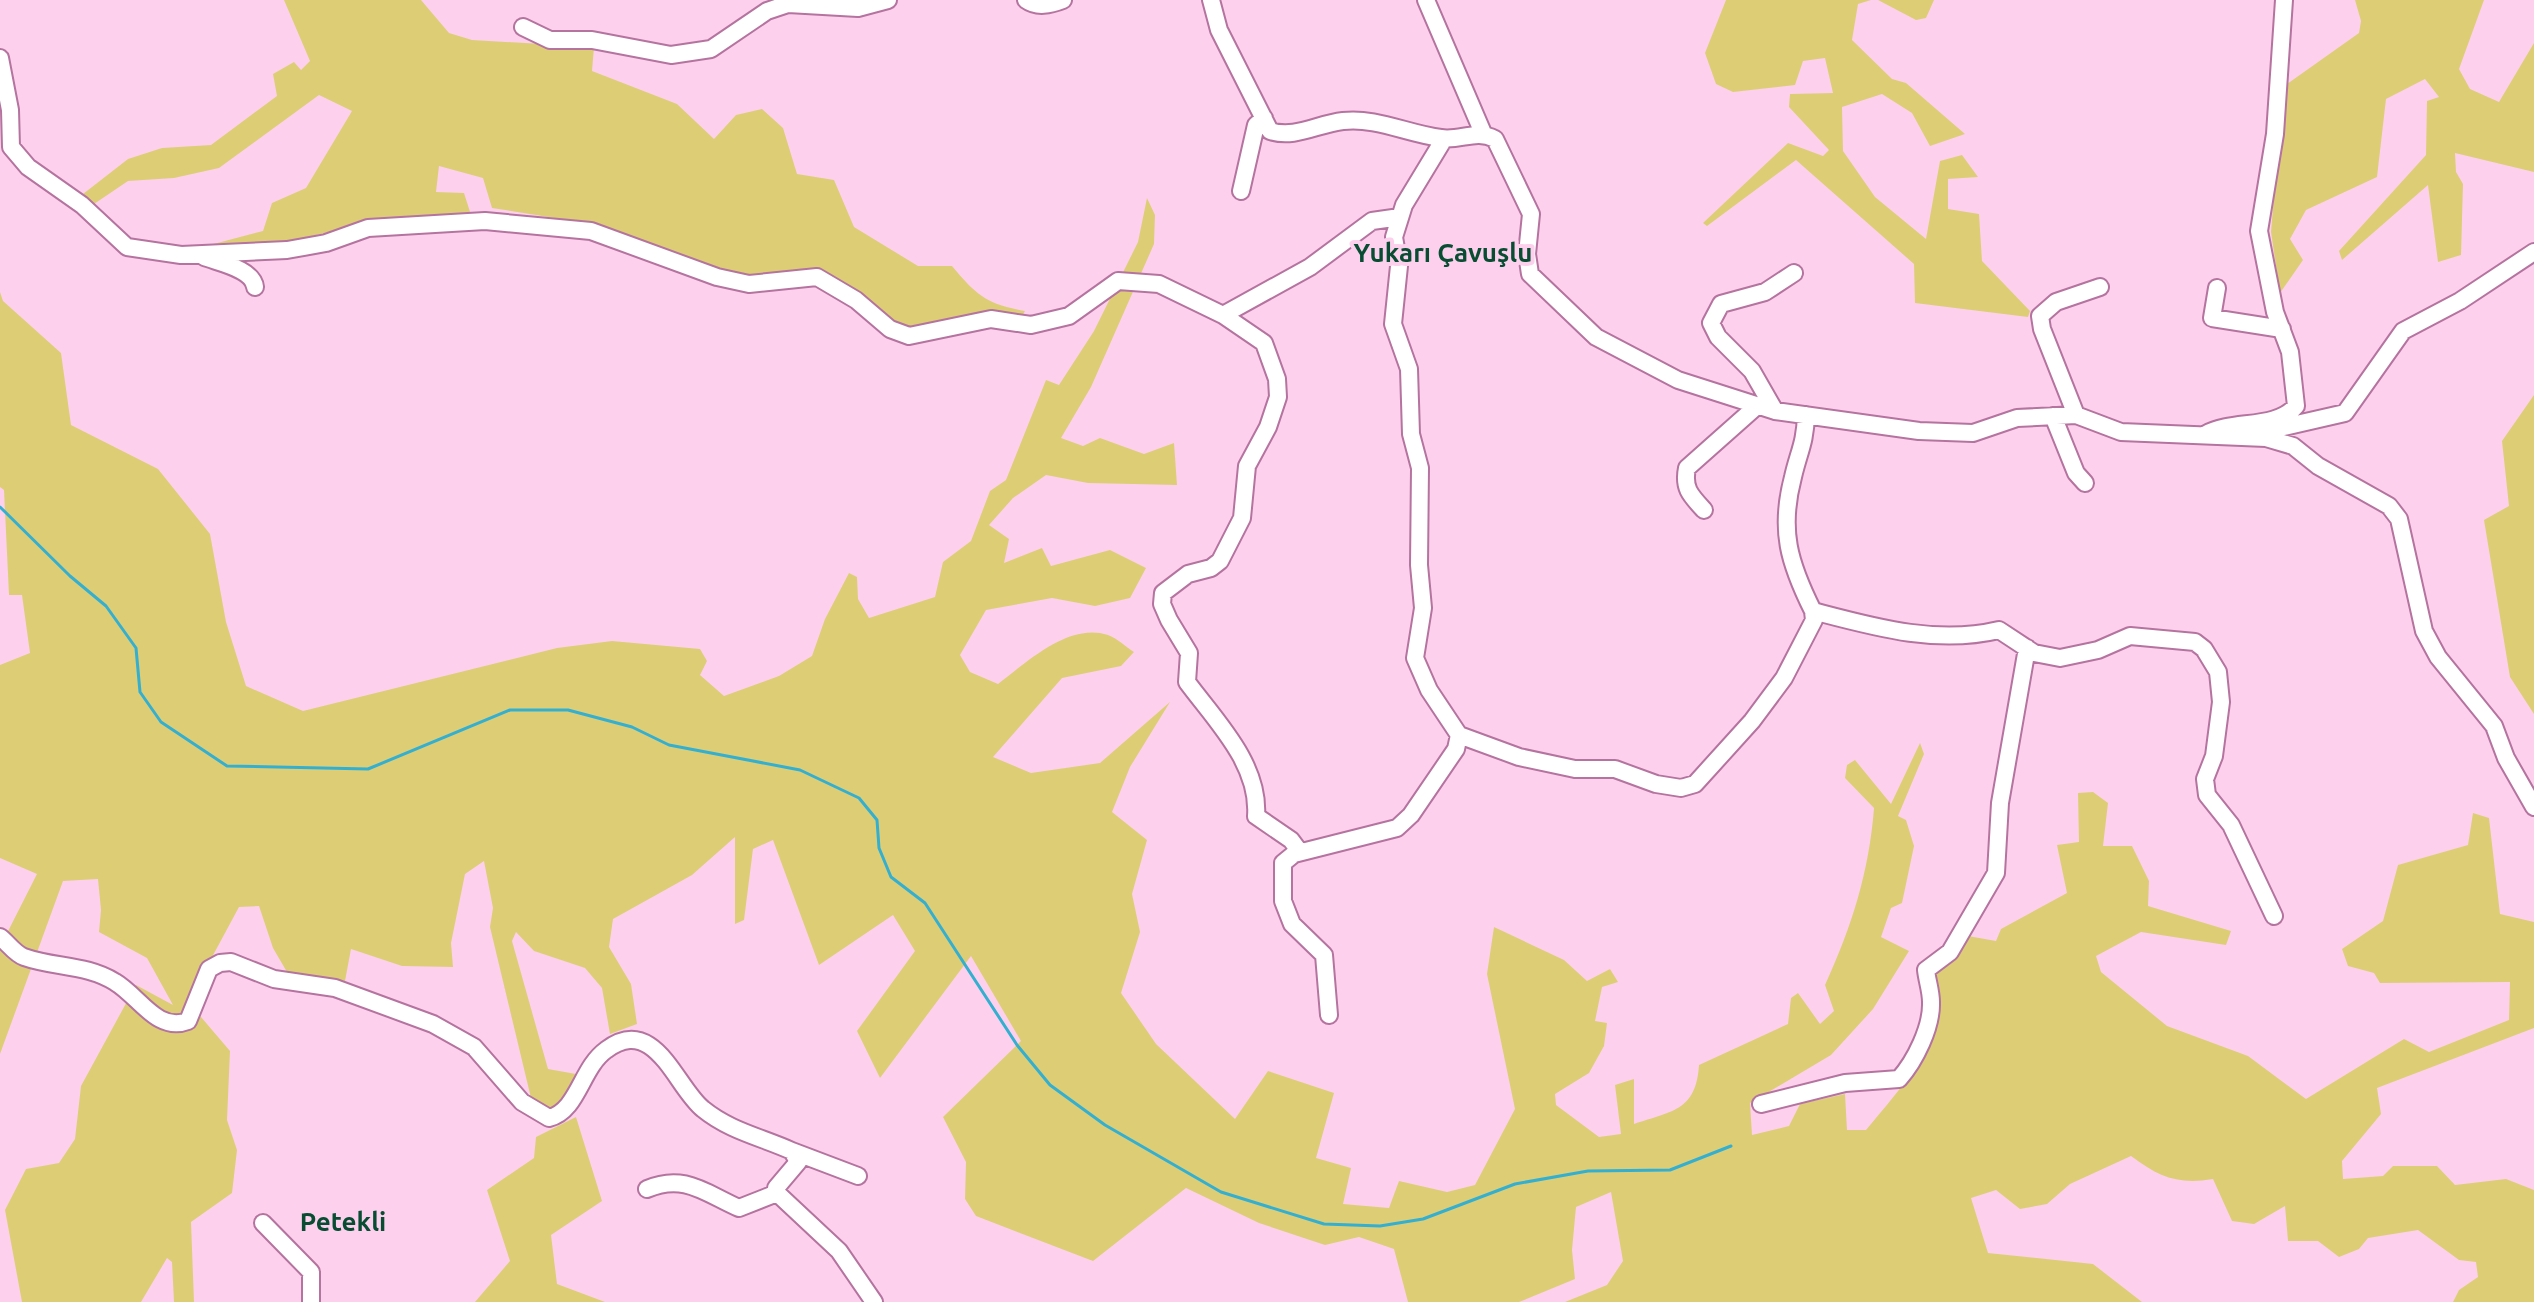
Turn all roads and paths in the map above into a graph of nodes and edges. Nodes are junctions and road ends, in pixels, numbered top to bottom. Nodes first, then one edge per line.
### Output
1 (888, 0) edge
2 (1026, 0) edge
3 (1063, 0) edge
4 (1211, 0) edge
5 (1426, 0) edge
6 (2284, 0) edge
7 (523, 27) dead end
8 (0, 58) edge
9 (1264, 118) junction
10 (1483, 133) junction
11 (1444, 139) junction
12 (1241, 191) dead end
13 (1400, 217) junction
14 (2534, 252) edge
15 (195, 254) junction
16 (1794, 273) dead end
17 (255, 287) dead end
18 (2100, 287) dead end
19 (2217, 288) dead end
20 (1223, 315) junction
21 (2282, 329) junction
22 (1758, 405) junction
23 (1775, 411) junction
24 (1806, 415) junction
25 (2076, 415) junction
26 (2053, 416) junction
27 (2202, 437) junction
28 (2233, 438) junction
29 (2085, 483) dead end
30 (1704, 510) dead end
31 (1813, 611) junction
32 (2027, 648) junction
33 (1459, 735) junction
34 (2506, 758) junction
35 (2534, 781) edge
36 (2534, 807) edge
37 (1300, 852) junction
38 (2274, 916) dead end
39 (0, 937) edge
40 (1329, 1015) dead end
41 (1761, 1104) dead end
42 (792, 1151) junction
43 (858, 1176) dead end
44 (647, 1189) dead end
45 (777, 1193) junction
46 (263, 1223) dead end
47 (311, 1302) edge
48 (874, 1302) edge

1 - 7 street
2 - 3 street
4 - 9 street
5 - 10 street
6 - 21 street
8 - 15 street
9 - 11 street
9 - 12 street
10 - 11 street
10 - 22 street
11 - 13 street
13 - 20 street
13 - 33 street
14 - 28 street
15 - 17 street
15 - 20 street
16 - 23 street
18 - 25 street
19 - 21 street
20 - 37 street
21 - 27 street
22 - 23 street
22 - 30 street
23 - 24 street
24 - 26 street
24 - 31 street
25 - 26 street
25 - 27 street
26 - 29 street
27 - 28 street
28 - 34 street
31 - 32 street
31 - 33 street
32 - 38 street
32 - 41 street
33 - 37 street
34 - 35 street
34 - 36 street
37 - 40 street
39 - 42 street
42 - 43 street
42 - 45 street
44 - 45 street
45 - 48 street
46 - 47 street

